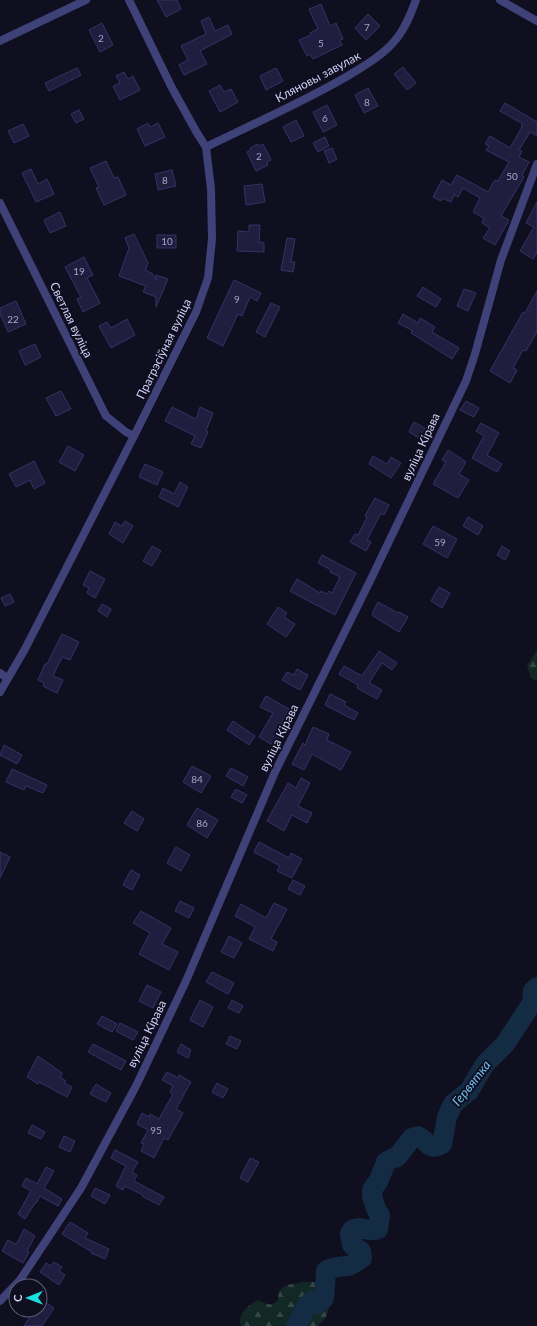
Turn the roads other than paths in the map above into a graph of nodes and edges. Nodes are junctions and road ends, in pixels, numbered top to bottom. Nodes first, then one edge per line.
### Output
1 (86, 0) edge
2 (129, 0) edge
3 (416, 0) edge
4 (500, 0) edge
5 (537, 21) edge
6 (0, 41) edge
7 (206, 147) junction
8 (537, 164) edge
9 (0, 203) edge
10 (134, 436) junction
11 (0, 673) edge
12 (8, 678) junction
13 (0, 692) edge
14 (0, 1301) edge

1 - 6 street
2 - 7 street, Прагрэсіўная вуліца
3 - 7 street, Кляновы завулак
4 - 5 street
7 - 10 street, Прагрэсіўная вуліца
8 - 14 street, вуліца Кірава
9 - 10 street, Светлая вуліца
10 - 12 street, Прагрэсіўная вуліца
11 - 12 street
12 - 13 street, Прагрэсіўная вуліца

